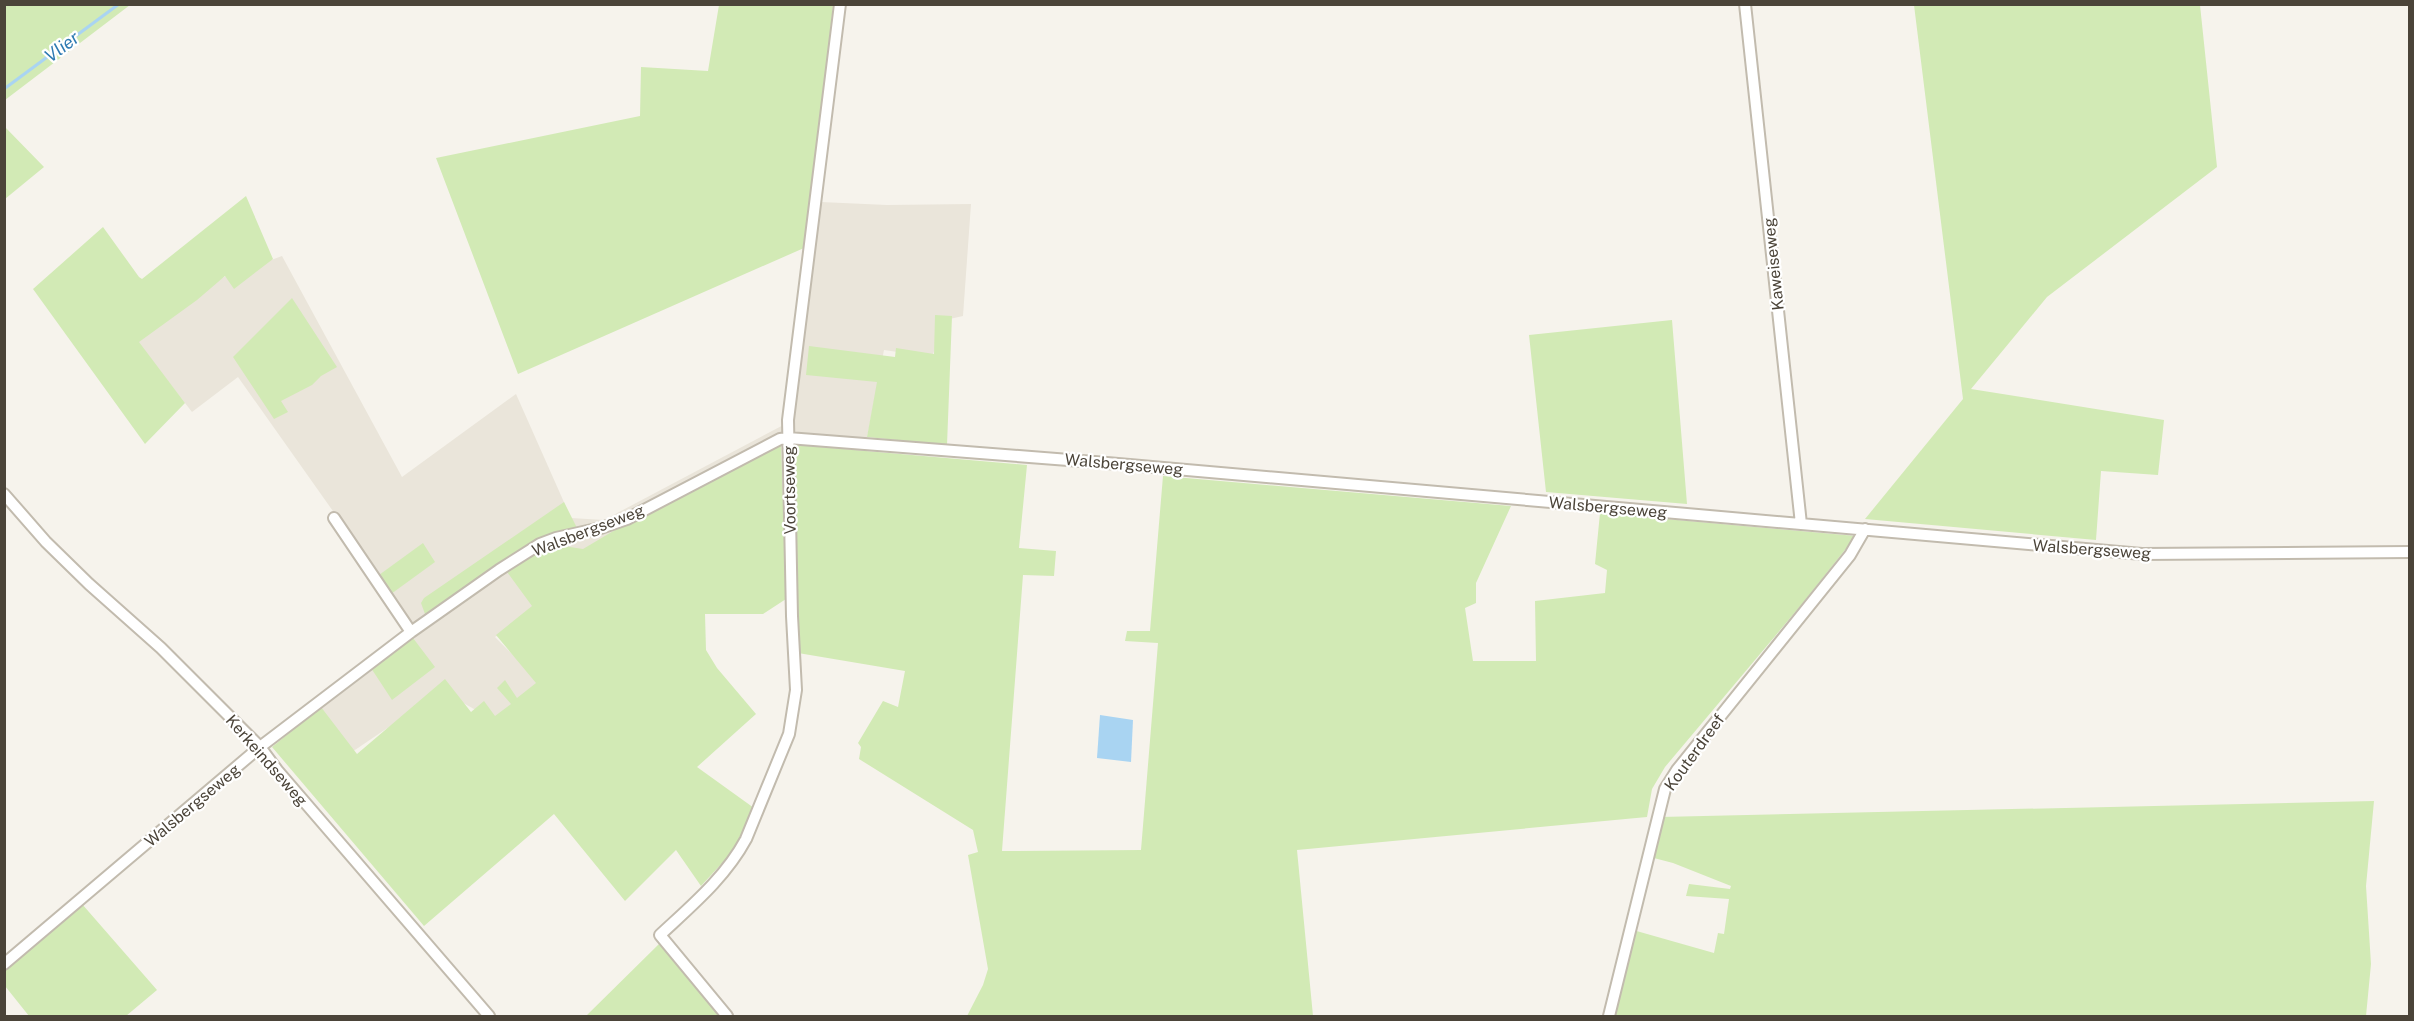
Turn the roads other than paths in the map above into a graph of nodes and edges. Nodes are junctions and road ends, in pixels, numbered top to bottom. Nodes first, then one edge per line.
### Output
1 (840, 4) edge
2 (1745, 4) edge
3 (788, 438) junction
4 (4, 494) edge
5 (334, 518) dead end
6 (1801, 524) junction
7 (1865, 529) junction
8 (2409, 552) edge
9 (411, 632) junction
10 (260, 747) junction
11 (4, 964) edge
12 (489, 1017) edge
13 (727, 1017) edge
14 (1609, 1017) edge

1 - 3 street, Voortseweg
2 - 6 street, Kaweiseweg
3 - 6 street, Walsbergseweg
3 - 9 street, Walsbergseweg
3 - 13 street, Voortseweg
4 - 10 street, Kerkeindseweg
5 - 9 street
6 - 7 street, Walsbergseweg
7 - 8 street, Walsbergseweg
7 - 14 street, Kouterdreef
9 - 10 street, Walsbergseweg
10 - 11 street, Walsbergseweg
10 - 12 street, Kerkeindseweg

